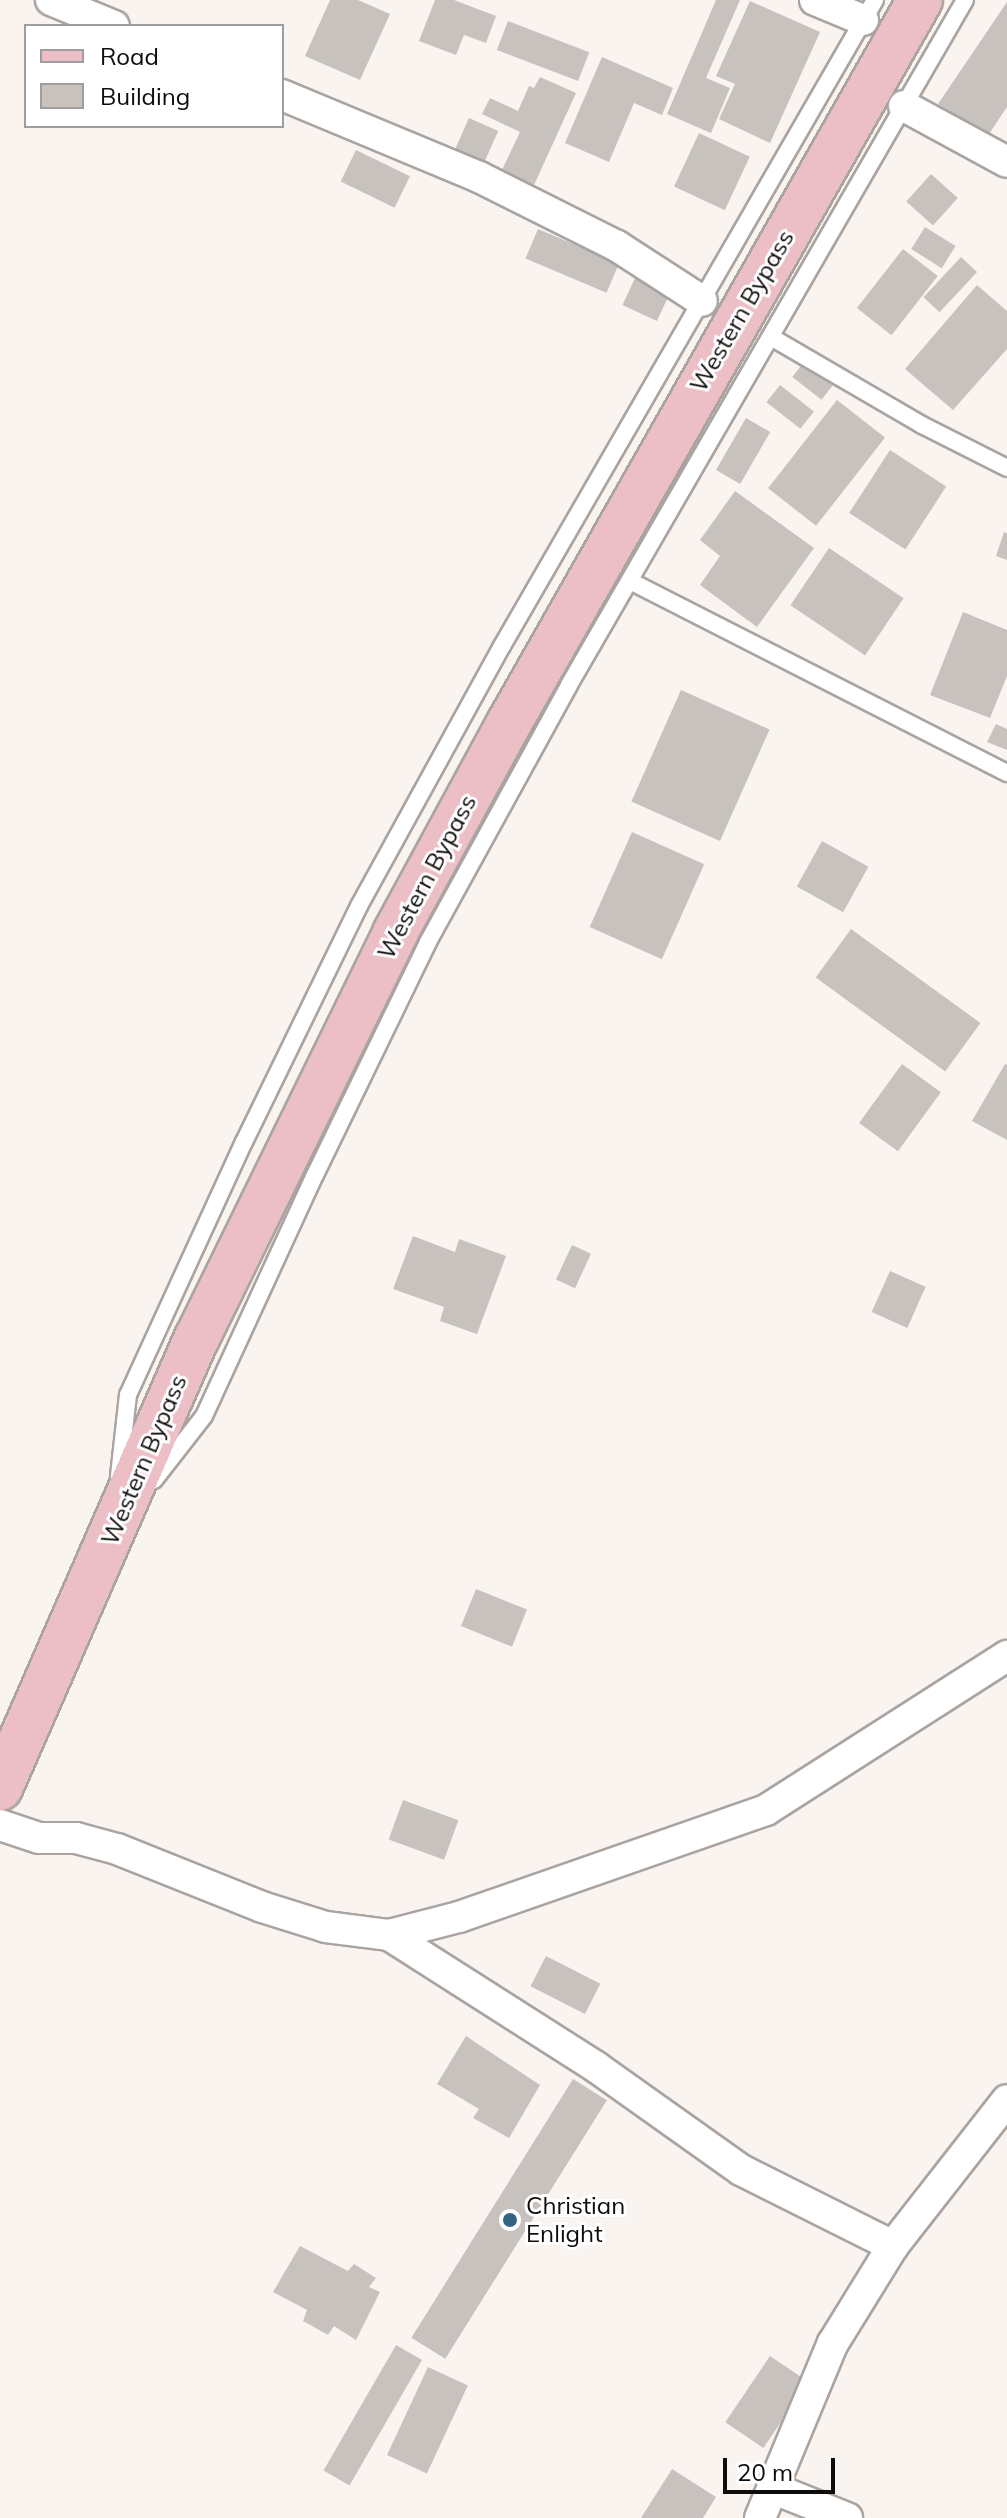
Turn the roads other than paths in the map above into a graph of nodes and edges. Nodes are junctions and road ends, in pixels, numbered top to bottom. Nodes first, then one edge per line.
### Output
1 (51, 0) edge
2 (815, 0) edge
3 (920, 0) edge
4 (965, 0) edge
5 (869, 10) edge
6 (109, 24) edge
7 (284, 96) edge
8 (904, 106) junction
9 (1007, 162) edge
10 (702, 301) junction
11 (771, 337) junction
12 (1007, 468) edge
13 (630, 581) junction
14 (1007, 773) edge
15 (112, 1533) junction
16 (1007, 1656) edge
17 (0, 1788) edge
18 (0, 1825) edge
19 (389, 1935) junction
20 (1007, 2100) edge
21 (893, 2246) junction
22 (772, 2488) junction
23 (760, 2518) edge
24 (847, 2518) edge

1 - 6 street
2 - 5 street
3 - 15 main road, Western Bypass
4 - 8 lane
5 - 10 lane
7 - 10 street
8 - 9 street
8 - 11 lane
10 - 15 lane
11 - 12 lane
11 - 13 lane
13 - 14 lane
13 - 15 lane
15 - 17 main road, Western Bypass
16 - 19 street
18 - 19 street
19 - 21 street
20 - 21 street
21 - 22 street
22 - 23 street
22 - 24 street

